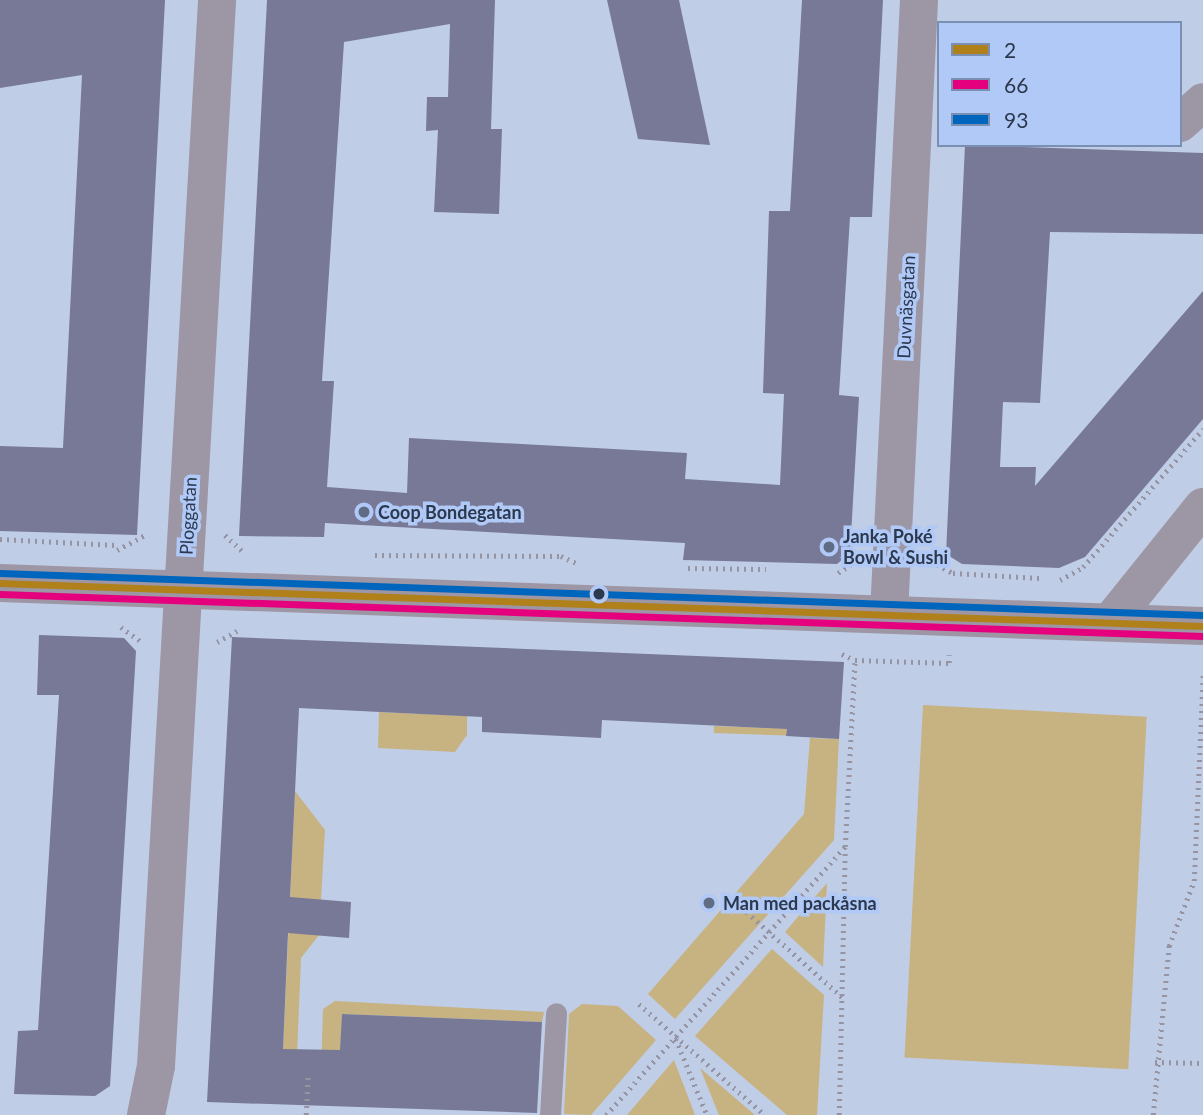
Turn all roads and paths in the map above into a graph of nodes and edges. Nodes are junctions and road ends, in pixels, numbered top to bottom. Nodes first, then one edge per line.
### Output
1 (217, 0) edge
2 (919, 0) edge
3 (1203, 102) edge
4 (928, 117) edge
5 (1182, 123) edge
6 (1182, 125) edge
7 (1203, 128) edge
8 (1203, 429) edge
9 (1203, 507) edge
10 (187, 533) junction
11 (0, 539) edge
12 (116, 545) dead end
13 (258, 554) dead end
14 (368, 555) dead end
15 (892, 557) junction
16 (590, 569) dead end
17 (776, 569) dead end
18 (827, 573) dead end
19 (674, 575) dead end
20 (0, 583) edge
21 (184, 589) junction
22 (874, 614) junction
23 (1112, 620) junction
24 (1203, 626) edge
25 (1203, 673) edge
26 (845, 848) junction
27 (732, 898) dead end
28 (769, 931) junction
29 (842, 997) junction
30 (639, 1004) dead end
31 (556, 1013) dead end
32 (676, 1038) junction
33 (1155, 1062) junction
34 (1203, 1063) edge
35 (308, 1073) dead end
36 (146, 1115) edge
37 (306, 1115) edge
38 (550, 1115) edge
39 (606, 1115) edge
40 (707, 1115) edge
41 (765, 1115) edge
42 (839, 1115) edge
43 (1153, 1115) edge

1 - 10 street, Ploggatan
2 - 4 street, Duvnäsgatan
3 - 5 street
4 - 15 street, Duvnäsgatan
6 - 7 street
8 - 15 path
9 - 23 street
10 - 13 path
10 - 21 street, Ploggatan
11 - 12 path
14 - 16 path
15 - 18 path
15 - 22 street, Duvnäsgatan
17 - 19 path
20 - 21 street
21 - 22 street
21 - 36 street, Ploggatan
22 - 23 street
22 - 26 path
23 - 24 street
25 - 33 path
26 - 28 path
26 - 29 path
27 - 28 path
28 - 29 path
28 - 32 path
29 - 42 path
30 - 32 path
31 - 38 lane
32 - 39 path
32 - 40 path
32 - 41 path
33 - 34 path
33 - 43 path
35 - 37 path

